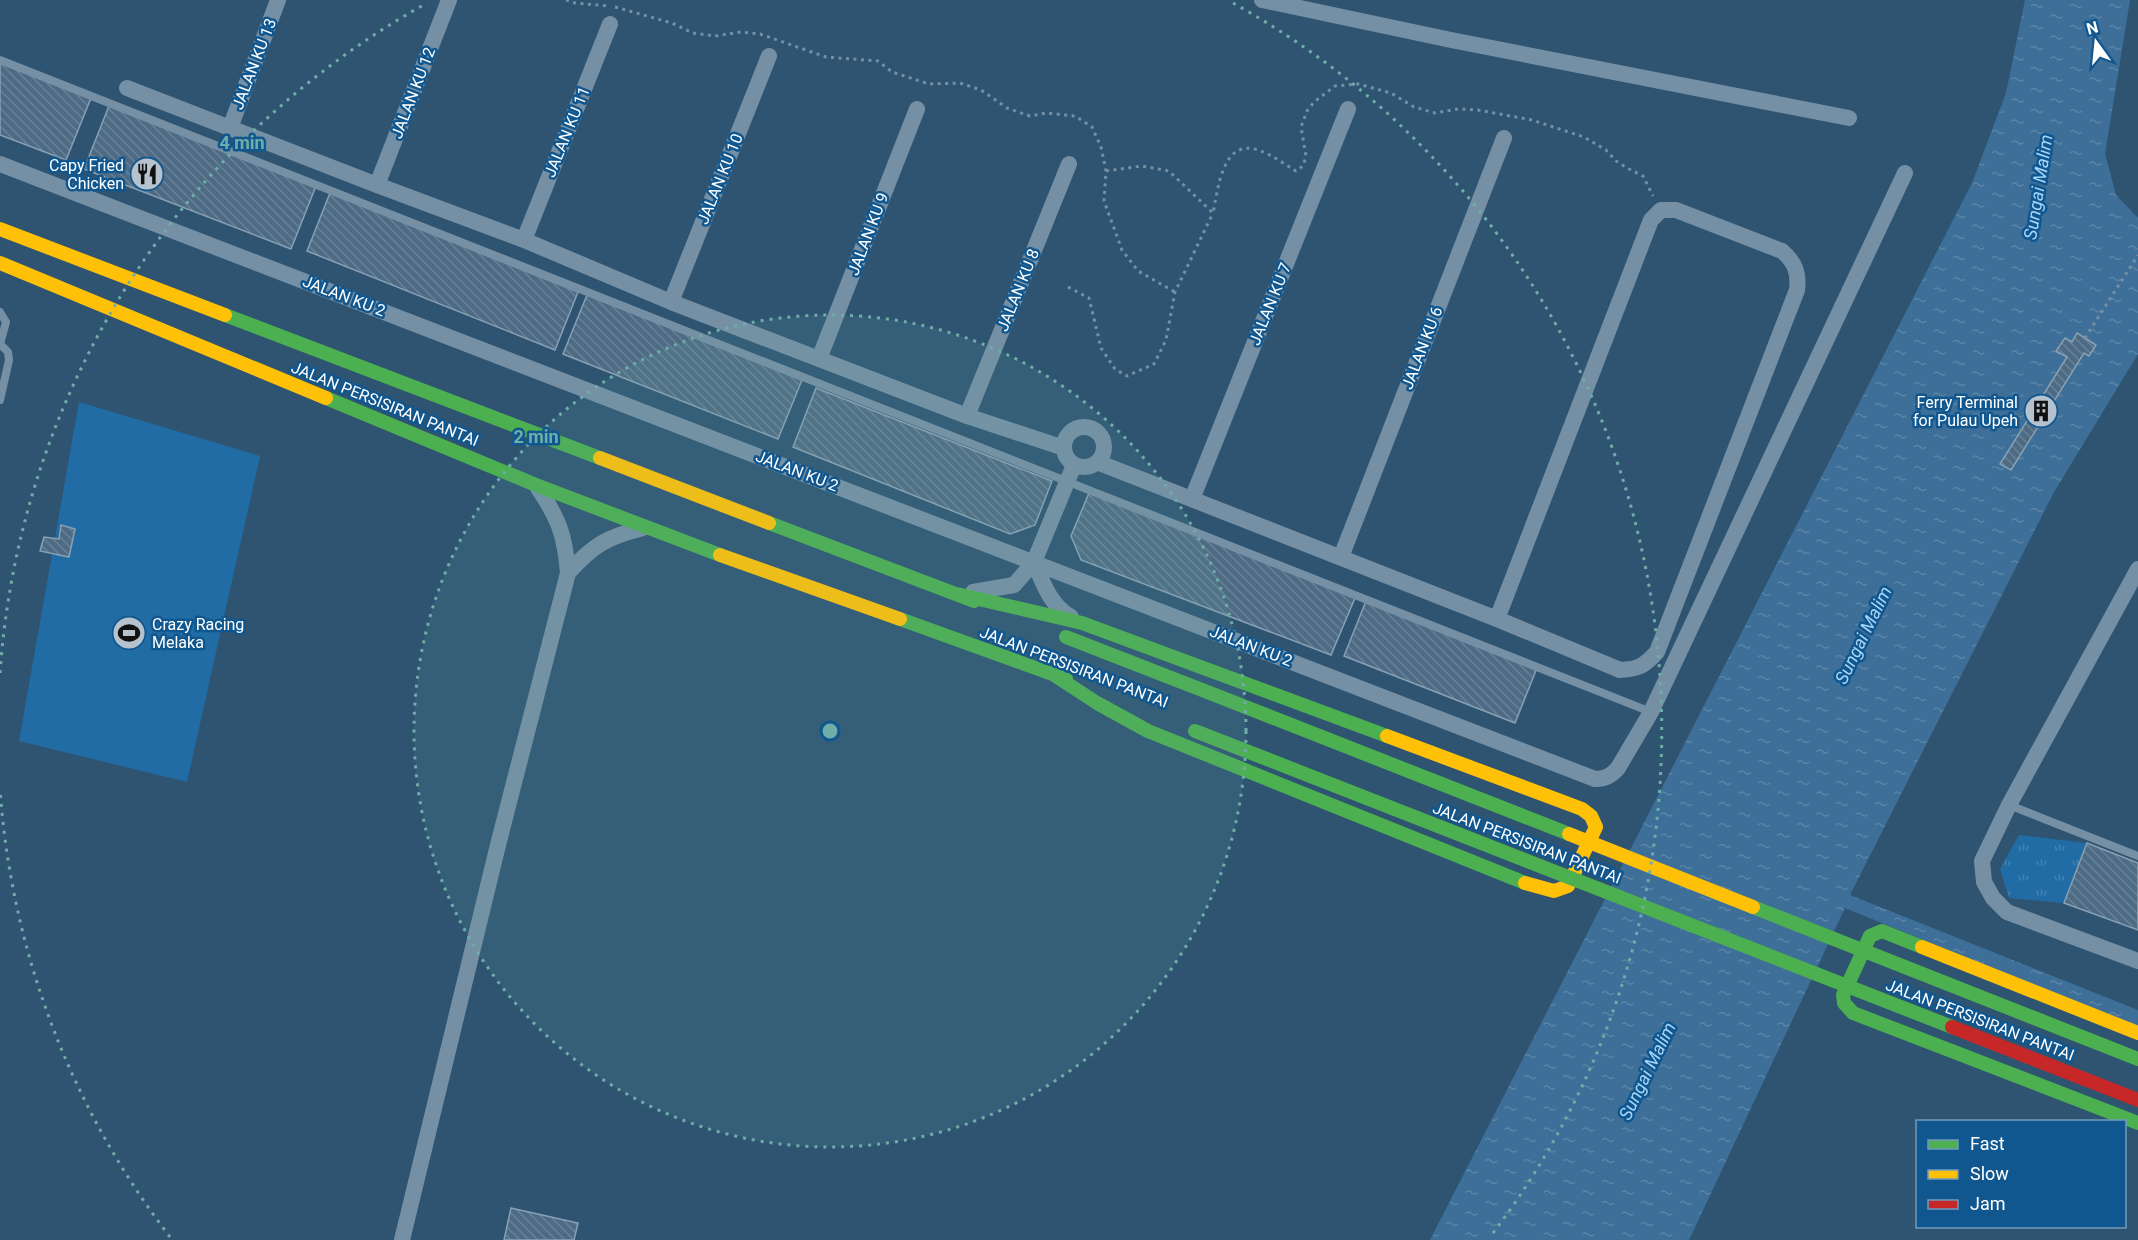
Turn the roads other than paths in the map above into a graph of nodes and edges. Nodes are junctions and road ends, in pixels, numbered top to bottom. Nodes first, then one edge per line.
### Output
1 (278, 0) edge
2 (449, 0) edge
3 (1262, 0) edge
4 (610, 24) dead end
5 (769, 56) dead end
6 (0, 60) edge
7 (127, 88) dead end
8 (917, 109) dead end
9 (1348, 109) dead end
10 (1849, 118) dead end
11 (230, 128) junction
12 (1504, 138) dead end
13 (0, 164) edge
14 (1069, 164) dead end
15 (1905, 173) dead end
16 (377, 185) junction
17 (0, 229) edge
18 (524, 240) junction
19 (0, 263) edge
20 (671, 302) junction
21 (0, 312) edge
22 (0, 344) edge
23 (819, 359) junction
24 (0, 400) edge
25 (967, 416) junction
26 (1064, 448) junction
27 (1097, 462) junction
28 (1074, 465) junction
29 (1068, 482) junction
30 (536, 485) junction
31 (1192, 500) junction
32 (645, 528) junction
33 (1341, 558) junction
34 (1034, 562) junction
35 (2138, 569) edge
36 (568, 573) junction
37 (957, 594) junction
38 (1497, 618) junction
39 (1082, 623) junction
40 (1051, 673) junction
41 (1128, 704) dead end
42 (1650, 712) junction
43 (1190, 729) dead end
44 (2008, 805) junction
45 (2138, 856) edge
46 (2138, 961) edge
47 (2138, 1033) edge
48 (2138, 1059) edge
49 (2138, 1100) edge
50 (2138, 1123) edge
51 (402, 1240) edge

1 - 11 street, JALAN KU 13
2 - 16 street, JALAN KU 12
3 - 10 street
4 - 18 street, JALAN KU 11
5 - 20 street, JALAN KU 10
6 - 29 lane
7 - 11 street
8 - 23 street, JALAN KU 9
9 - 31 street, JALAN KU 7
11 - 16 street
12 - 33 street, JALAN KU 6
13 - 34 street, JALAN KU 2
14 - 25 street, JALAN KU 8
15 - 42 street
16 - 18 street
17 - 37 main road, JALAN PERSISIRAN PANTAI
18 - 20 street
19 - 30 main road, JALAN PERSISIRAN PANTAI
20 - 23 street
21 - 22 lane
22 - 24 lane
23 - 25 street
25 - 26 street
26 - 27 street
26 - 28 street
27 - 28 street
27 - 31 street
28 - 29 street
29 - 34 street
29 - 42 lane
30 - 32 main road, JALAN PERSISIRAN PANTAI
30 - 36 street
31 - 33 street
32 - 36 street
32 - 40 main road, JALAN PERSISIRAN PANTAI
33 - 38 street
34 - 37 street
34 - 39 street
34 - 42 street, JALAN KU 2
35 - 44 street
36 - 51 street
37 - 39 main road
37 - 48 main road, JALAN PERSISIRAN PANTAI, bridge
38 - 38 street
39 - 40 main road
40 - 41 main road, JALAN PERSISIRAN PANTAI
43 - 49 main road, JALAN PERSISIRAN PANTAI, bridge
44 - 45 lane
44 - 46 street
47 - 50 main road

